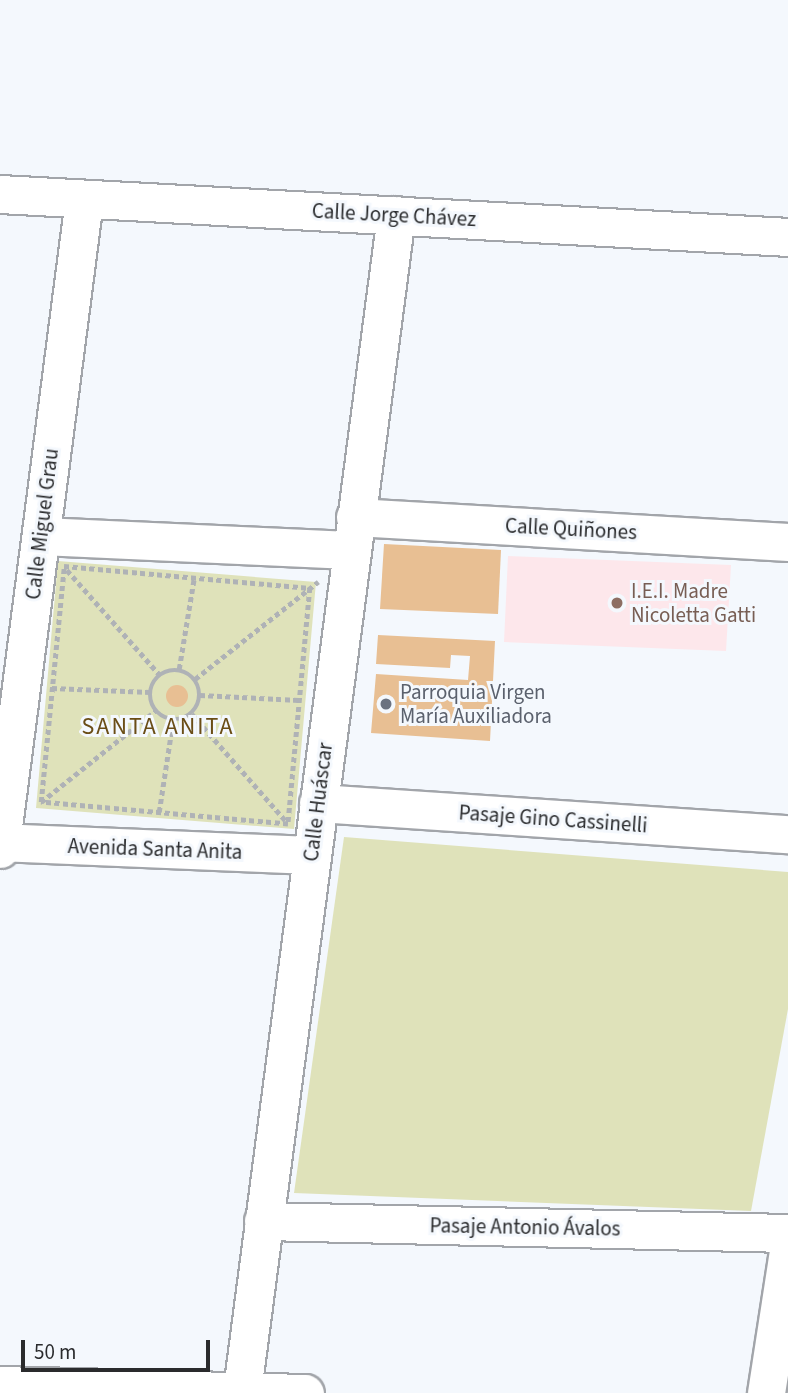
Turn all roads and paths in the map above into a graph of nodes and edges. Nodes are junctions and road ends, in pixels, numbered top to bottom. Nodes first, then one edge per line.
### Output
1 (0, 194) edge
2 (85, 200) junction
3 (396, 215) junction
4 (788, 237) edge
5 (41, 536) junction
6 (351, 542) junction
7 (788, 542) edge
8 (64, 566) junction
9 (194, 578) junction
10 (310, 588) junction
11 (179, 670) junction
12 (159, 674) junction
13 (195, 679) junction
14 (52, 688) junction
15 (150, 692) junction
16 (200, 695) junction
17 (299, 700) junction
18 (155, 711) junction
19 (192, 714) junction
20 (173, 720) junction
21 (41, 802) junction
22 (317, 803) junction
23 (33, 810) dead end
24 (159, 812) junction
25 (788, 834) edge
26 (0, 842) edge
27 (304, 842) junction
28 (0, 849) edge
29 (263, 1222) junction
30 (788, 1233) edge
31 (788, 1251) edge
32 (0, 1385) edge
33 (242, 1390) junction
34 (305, 1393) edge
35 (766, 1393) edge

1 - 2 street, Calle Jorge Chávez
2 - 3 street, Calle Jorge Chávez
2 - 5 street, Calle Miguel Grau
3 - 4 street, Calle Jorge Chávez
3 - 6 street, Calle Huáscar
5 - 6 street, Calle Quiñones
5 - 8 path
5 - 26 street, Calle Miguel Grau
6 - 7 street, Calle Quiñones
6 - 10 path
6 - 22 street, Calle Huáscar
8 - 9 path
8 - 12 path
8 - 14 path
9 - 10 path
9 - 11 path
10 - 13 path
10 - 17 path
11 - 12 path
11 - 13 path
12 - 15 path
13 - 16 path
14 - 15 path
14 - 21 path
15 - 18 path
16 - 17 path
16 - 19 path
17 - 27 path
18 - 20 path
18 - 21 path
19 - 20 path
19 - 27 path
20 - 24 path
21 - 23 path
21 - 24 path
22 - 25 street, Pasaje Gino Cassinelli
22 - 27 street, Calle Huáscar
24 - 27 path
26 - 27 street, Avenida Santa Anita
26 - 28 street, Calle Miguel Grau
27 - 29 street, Calle Huáscar
29 - 30 street, Pasaje Antonio Ávalos
29 - 33 street, Calle Huáscar
31 - 35 street
32 - 33 street
33 - 34 street

